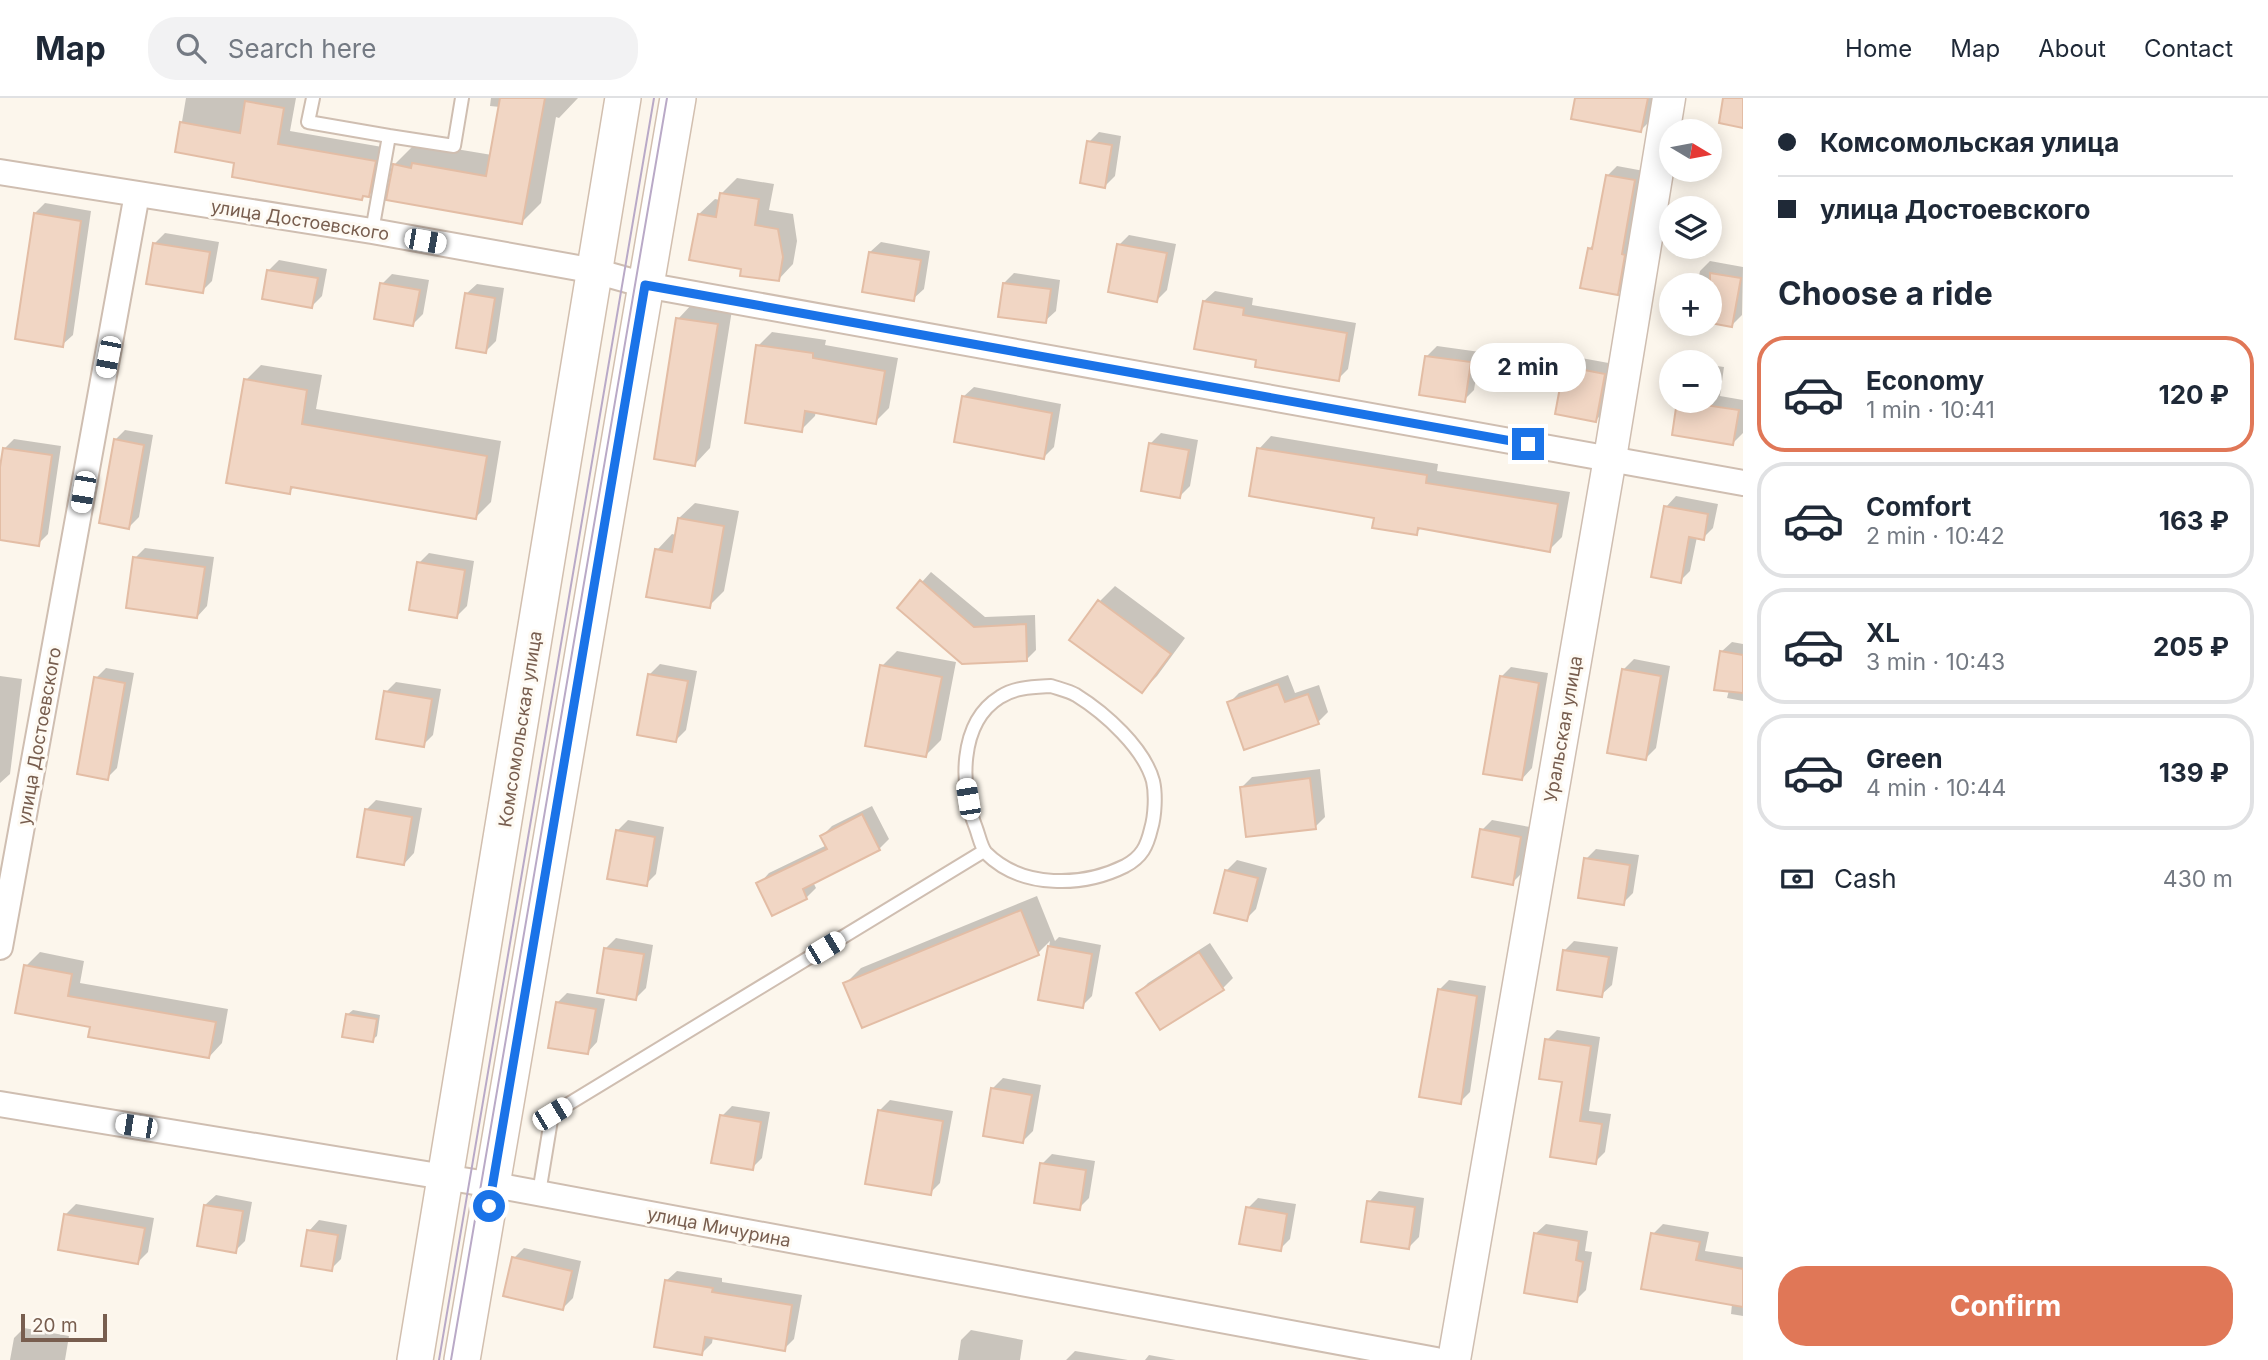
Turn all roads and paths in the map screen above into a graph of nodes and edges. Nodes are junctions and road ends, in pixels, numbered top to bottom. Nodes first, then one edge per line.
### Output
1 (313, 98) edge
2 (462, 98) edge
3 (623, 98) edge
4 (678, 98) edge
5 (1669, 98) edge
6 (389, 136) junction
7 (0, 172) edge
8 (137, 194) junction
9 (372, 231) junction
10 (594, 271) junction
11 (645, 285) junction
12 (1610, 458) junction
13 (1743, 483) edge
14 (984, 851) junction
15 (0, 947) edge
16 (0, 1104) edge
17 (446, 1176) junction
18 (493, 1184) junction
19 (539, 1193) junction
20 (415, 1360) edge
21 (462, 1360) edge
22 (1436, 1360) edge
23 (1454, 1360) edge

1 - 6 lane
2 - 6 lane
3 - 10 main road, Комсомольская улица
4 - 11 main road
5 - 12 street, Уральская улица
6 - 9 lane
7 - 8 street, улица Достоевского
8 - 9 street, улица Достоевского
8 - 15 street, улица Достоевского
9 - 10 street, улица Достоевского
10 - 11 street, улица Достоевского
10 - 17 main road, Комсомольская улица
11 - 12 street, улица Достоевского
11 - 18 main road
12 - 13 street, улица Достоевского
12 - 23 street, Уральская улица
14 - 14 lane
14 - 19 lane
16 - 17 street, улица Мичурина
17 - 18 street, улица Мичурина
17 - 20 main road, Комсомольская улица
18 - 19 street, улица Мичурина
18 - 21 main road
19 - 22 street, улица Мичурина

